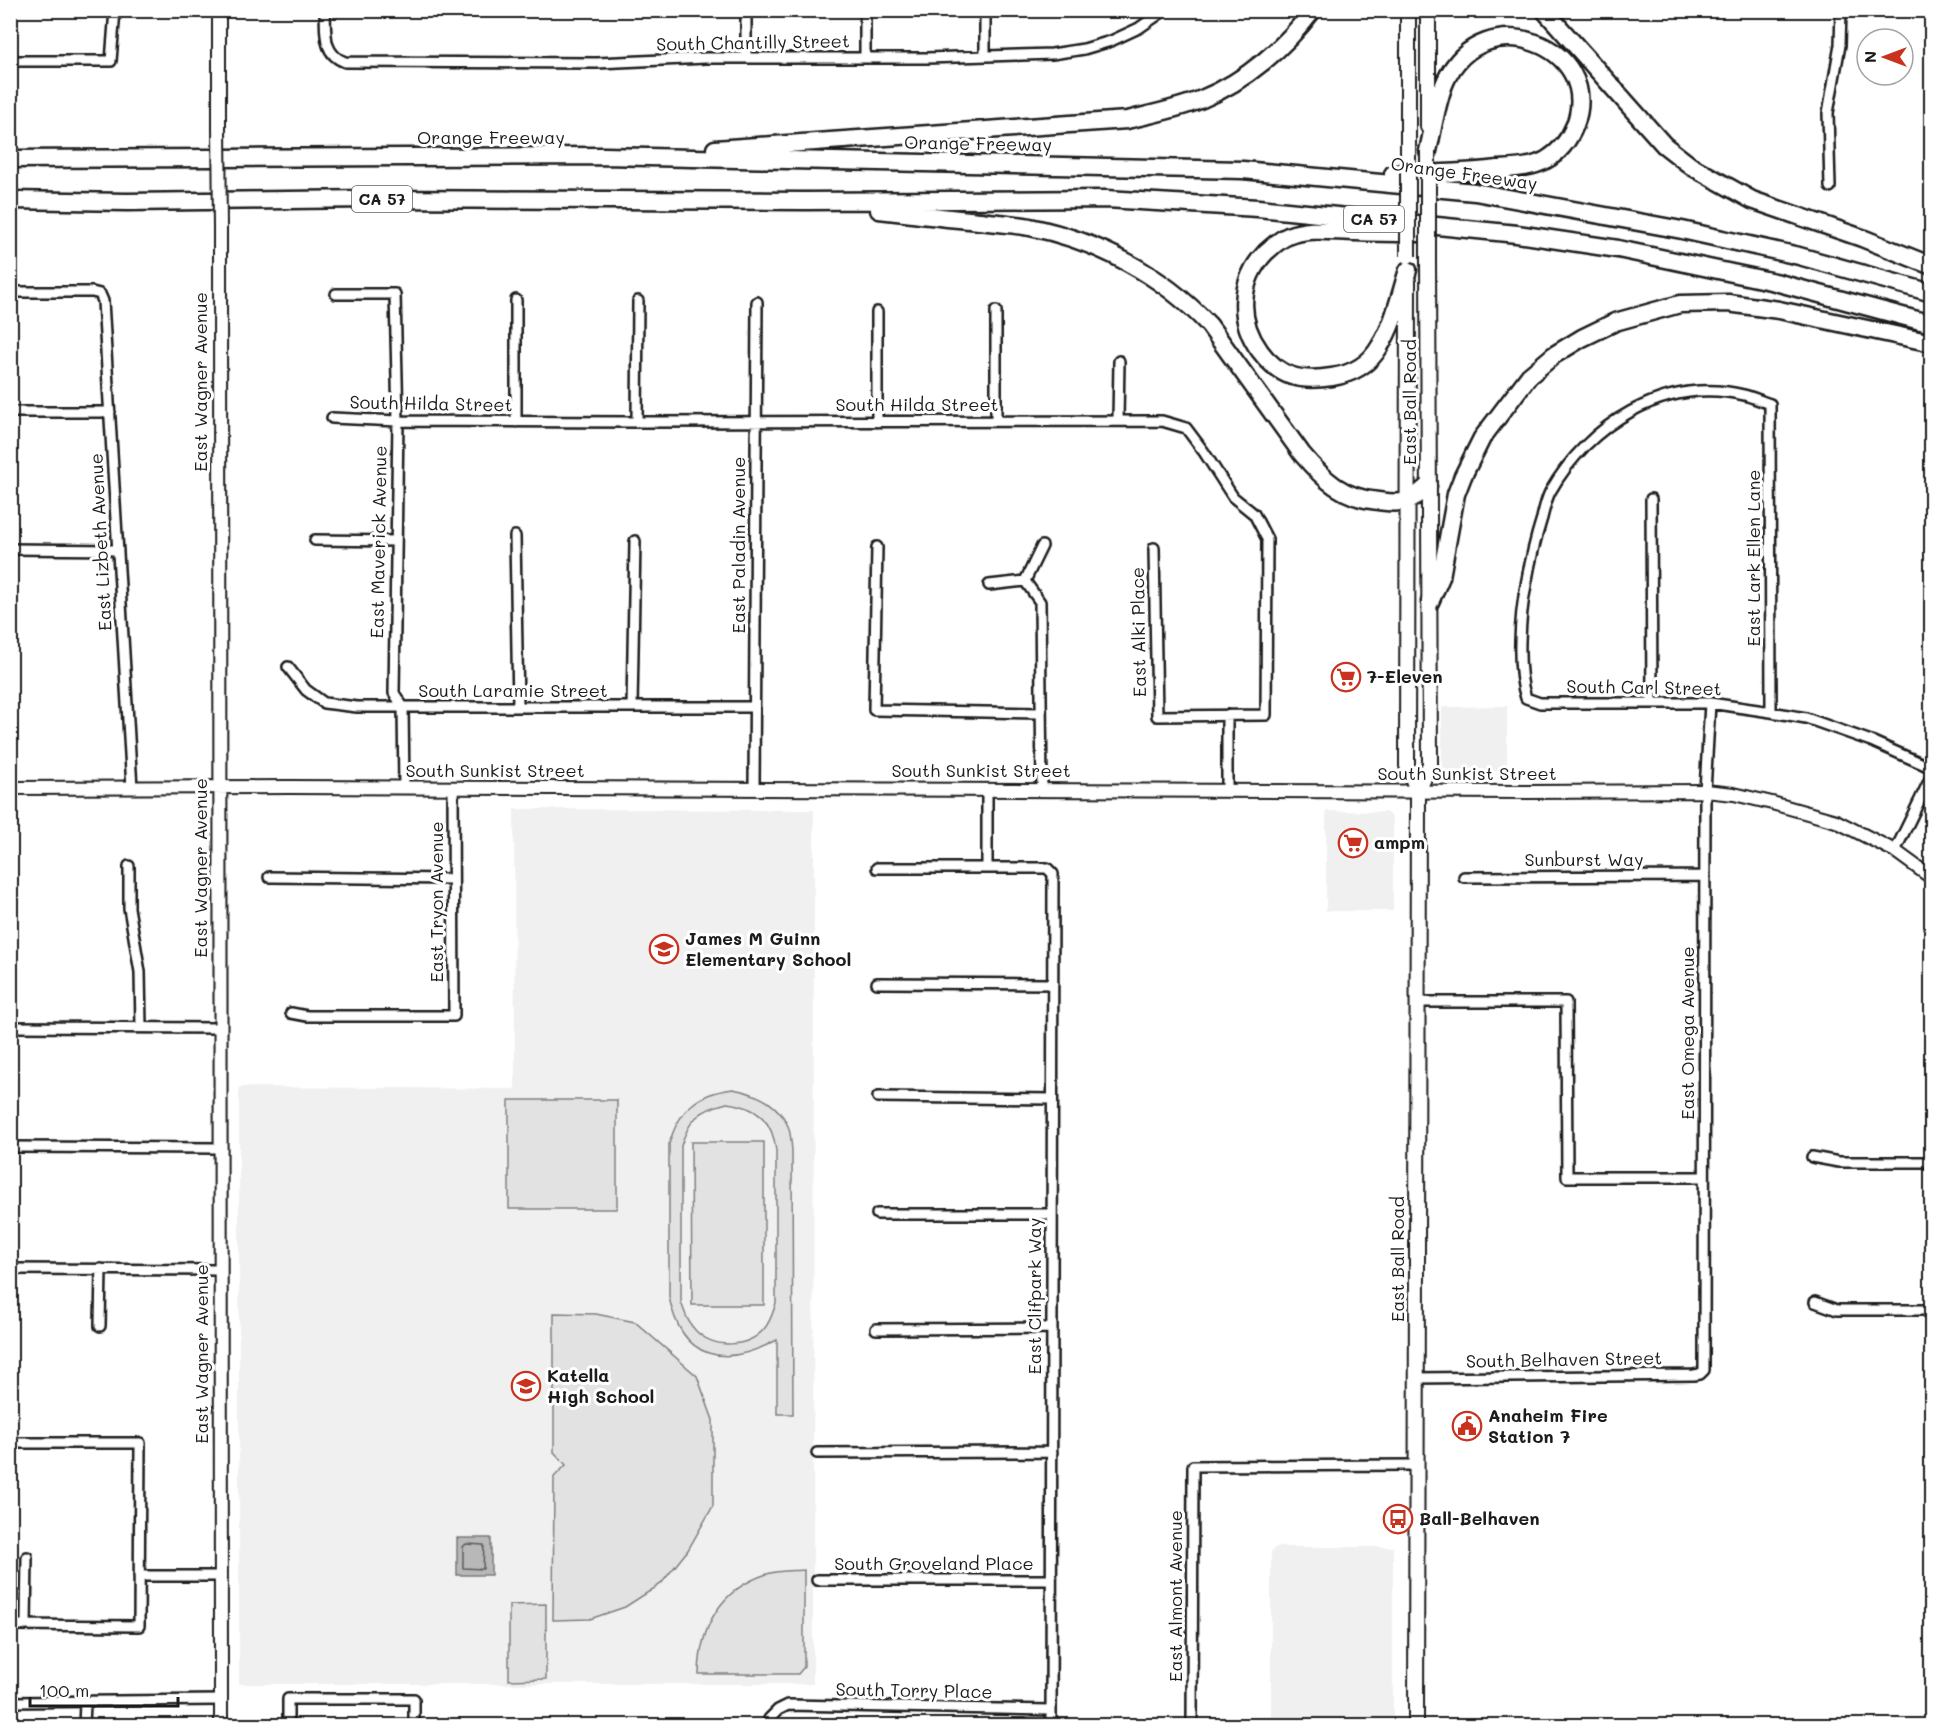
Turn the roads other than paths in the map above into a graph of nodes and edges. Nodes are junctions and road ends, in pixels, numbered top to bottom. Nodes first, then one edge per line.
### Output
1 (115, 10) edge
2 (219, 10) edge
3 (325, 10) edge
4 (746, 10) edge
5 (865, 10) edge
6 (985, 10) edge
7 (1166, 10) edge
8 (1314, 10) edge
9 (1408, 10) edge
10 (1428, 10) edge
11 (1544, 10) edge
12 (1840, 10) edge
13 (985, 56) junction
14 (746, 58) junction
15 (865, 58) junction
16 (10, 61) edge
17 (1428, 150) junction
18 (604, 156) junction
19 (10, 159) edge
20 (1243, 170) junction
21 (1830, 187) dead end
22 (10, 200) edge
23 (806, 201) junction
24 (1517, 234) junction
25 (1408, 263) junction
26 (1932, 266) edge
27 (10, 292) edge
28 (1932, 293) edge
29 (336, 294) dead end
30 (516, 300) dead end
31 (638, 301) dead end
32 (757, 302) dead end
33 (996, 311) dead end
34 (877, 312) dead end
35 (1932, 324) edge
36 (1932, 343) edge
37 (1119, 361) dead end
38 (1770, 404) joint
39 (10, 412) edge
40 (110, 412) junction
41 (332, 418) dead end
42 (1118, 420) junction
43 (398, 421) junction
44 (756, 421) junction
45 (996, 421) junction
46 (516, 422) junction
47 (637, 422) junction
48 (877, 422) junction
49 (1428, 486) junction
50 (1651, 499) dead end
51 (1408, 501) junction
52 (515, 536) dead end
53 (315, 540) dead end
54 (396, 540) junction
55 (635, 542) dead end
56 (1042, 546) dead end
57 (877, 547) dead end
58 (1154, 548) dead end
59 (10, 549) edge
60 (118, 550) junction
61 (1025, 581) junction
62 (989, 585) dead end
63 (1430, 602) junction
64 (288, 667) dead end
65 (1652, 702) junction
66 (1710, 703) junction
67 (402, 707) junction
68 (518, 707) junction
69 (632, 707) junction
70 (754, 707) junction
71 (1771, 712) junction
72 (1040, 713) junction
73 (1227, 715) junction
74 (1932, 768) edge
75 (1932, 775) edge
76 (10, 788) edge
77 (132, 788) junction
78 (219, 788) junction
79 (404, 788) junction
80 (453, 788) junction
81 (754, 789) junction
82 (987, 789) junction
83 (1042, 790) junction
84 (1227, 790) junction
85 (1705, 791) junction
86 (1418, 792) junction
87 (1895, 851) junction
88 (129, 866) dead end
89 (877, 868) dead end
90 (987, 868) junction
91 (1704, 876) junction
92 (269, 877) dead end
93 (1464, 877) dead end
94 (1932, 878) edge
95 (453, 879) junction
96 (877, 983) dead end
97 (1053, 984) junction
98 (1417, 1002) junction
99 (291, 1013) dead end
100 (10, 1027) edge
101 (141, 1027) junction
102 (220, 1028) junction
103 (879, 1097) dead end
104 (1052, 1099) junction
105 (10, 1147) edge
106 (220, 1148) junction
107 (1812, 1156) dead end
108 (1932, 1162) edge
109 (1704, 1177) junction
110 (877, 1214) dead end
111 (1052, 1214) junction
112 (10, 1269) edge
113 (101, 1269) junction
114 (220, 1270) junction
115 (1815, 1302) dead end
116 (1932, 1311) edge
117 (100, 1326) dead end
118 (1052, 1328) junction
119 (876, 1329) dead end
120 (1704, 1364) joint
121 (1416, 1378) junction
122 (10, 1443) edge
123 (1052, 1452) junction
124 (817, 1453) dead end
125 (1415, 1465) junction
126 (27, 1557) dead end
127 (140, 1576) junction
128 (221, 1576) junction
129 (817, 1580) dead end
130 (1051, 1580) junction
131 (10, 1625) edge
132 (26, 1625) junction
133 (221, 1700) junction
134 (10, 1702) edge
135 (85, 1703) junction
136 (1051, 1710) junction
137 (84, 1725) edge
138 (221, 1725) edge
139 (288, 1725) edge
140 (414, 1725) edge
141 (769, 1725) edge
142 (1051, 1725) edge
143 (1192, 1725) edge
144 (1416, 1725) edge

1 - 16 street
2 - 78 street, East Wagner Avenue, bridge
3 - 14 street, South Chantilly Street
4 - 14 street
5 - 15 street
6 - 13 street
7 - 13 street, South Chantilly Street
8 - 18 highway
9 - 25 main road, East Ball Road, bridge
10 - 17 main road, East Ball Road
11 - 26 highway
12 - 21 street
13 - 15 street, South Chantilly Street
14 - 15 street, South Chantilly Street
17 - 20 highway
17 - 49 main road, East Ball Road, bridge
18 - 19 highway, Orange Freeway / CA 57
18 - 20 highway, Orange Freeway / CA 57
20 - 28 highway, Orange Freeway / CA 57
22 - 23 highway, CA 57
23 - 24 highway, CA 57
23 - 51 highway
24 - 25 highway
24 - 35 highway, CA 57
25 - 51 main road, East Ball Road
27 - 40 street, East Lizbeth Avenue
29 - 43 street, East Maverick Avenue
30 - 46 street
31 - 47 street
32 - 44 street, East Paladin Avenue
33 - 45 street
34 - 48 street
36 - 63 highway
37 - 42 street
38 - 65 street, South Carl Street
38 - 71 street, East Lark Ellen Lane
39 - 40 street
40 - 60 street, East Lizbeth Avenue
41 - 43 street, South Hilda Street
42 - 45 street, South Hilda Street
42 - 73 street, South Hilda Street
43 - 46 street, South Hilda Street
43 - 54 street, East Maverick Avenue
44 - 47 street, South Hilda Street
44 - 48 street, South Hilda Street
44 - 70 street, East Paladin Avenue
45 - 48 street, South Hilda Street
46 - 47 street, South Hilda Street
49 - 51 highway
49 - 63 main road, East Ball Road
50 - 65 street
51 - 86 main road, East Ball Road
52 - 68 street
53 - 54 street
54 - 67 street, East Maverick Avenue
55 - 69 street
56 - 61 street
57 - 72 street
58 - 73 street, East Alki Place
59 - 60 street
60 - 77 street, East Lizbeth Avenue
61 - 62 street
61 - 72 street
63 - 86 main road, East Ball Road
64 - 67 street, South Laramie Street
65 - 66 street, South Carl Street
66 - 71 street, South Carl Street
66 - 85 street, East Omega Avenue
67 - 68 street, South Laramie Street
67 - 79 street, East Maverick Avenue
68 - 69 street, South Laramie Street
69 - 70 street, South Laramie Street
70 - 81 street, East Paladin Avenue
71 - 74 street, South Carl Street
72 - 83 street
73 - 84 street
75 - 87 street
76 - 77 street, South Sunkist Street
77 - 78 street, South Sunkist Street
78 - 79 street, South Sunkist Street
78 - 102 street, East Wagner Avenue
79 - 80 street, South Sunkist Street
80 - 81 street, South Sunkist Street
80 - 95 street, East Tryon Avenue
81 - 82 street, South Sunkist Street
82 - 83 street, South Sunkist Street
82 - 90 street
83 - 84 street, South Sunkist Street
84 - 86 street, South Sunkist Street
85 - 86 street, South Sunkist Street
85 - 87 street, South Sunkist Street
85 - 91 street, East Omega Avenue
86 - 98 main road, East Ball Road
87 - 94 street, South Sunkist Street
88 - 101 street
89 - 90 street
90 - 97 street, East Clifpark Way
91 - 93 street, Sunburst Way
91 - 109 street, East Omega Avenue
92 - 95 street
95 - 99 street, East Tryon Avenue
96 - 97 street
97 - 104 street, East Clifpark Way
98 - 109 street
98 - 121 main road, East Ball Road
100 - 101 street
101 - 102 street
102 - 106 street, East Wagner Avenue
103 - 104 street
104 - 111 street, East Clifpark Way
105 - 106 street
106 - 114 street, East Wagner Avenue
107 - 108 street
109 - 120 street, East Omega Avenue
110 - 111 street
111 - 118 street, East Clifpark Way
112 - 113 street
113 - 114 street
113 - 117 street
114 - 128 street, East Wagner Avenue
115 - 116 street
118 - 119 street
118 - 123 street, East Clifpark Way
120 - 121 street, South Belhaven Street
121 - 125 main road, East Ball Road
122 - 127 street
123 - 124 street
123 - 130 street, East Clifpark Way
125 - 143 street, East Almont Avenue
125 - 144 main road, East Ball Road
126 - 132 street
127 - 128 street
127 - 132 street
128 - 133 street, East Wagner Avenue
129 - 130 street, South Groveland Place
130 - 136 street, East Clifpark Way
131 - 132 street
133 - 135 street
133 - 138 street, East Wagner Avenue
134 - 135 street
135 - 137 street
136 - 141 street, South Torry Place
136 - 142 street, East Clifpark Way
139 - 140 street

